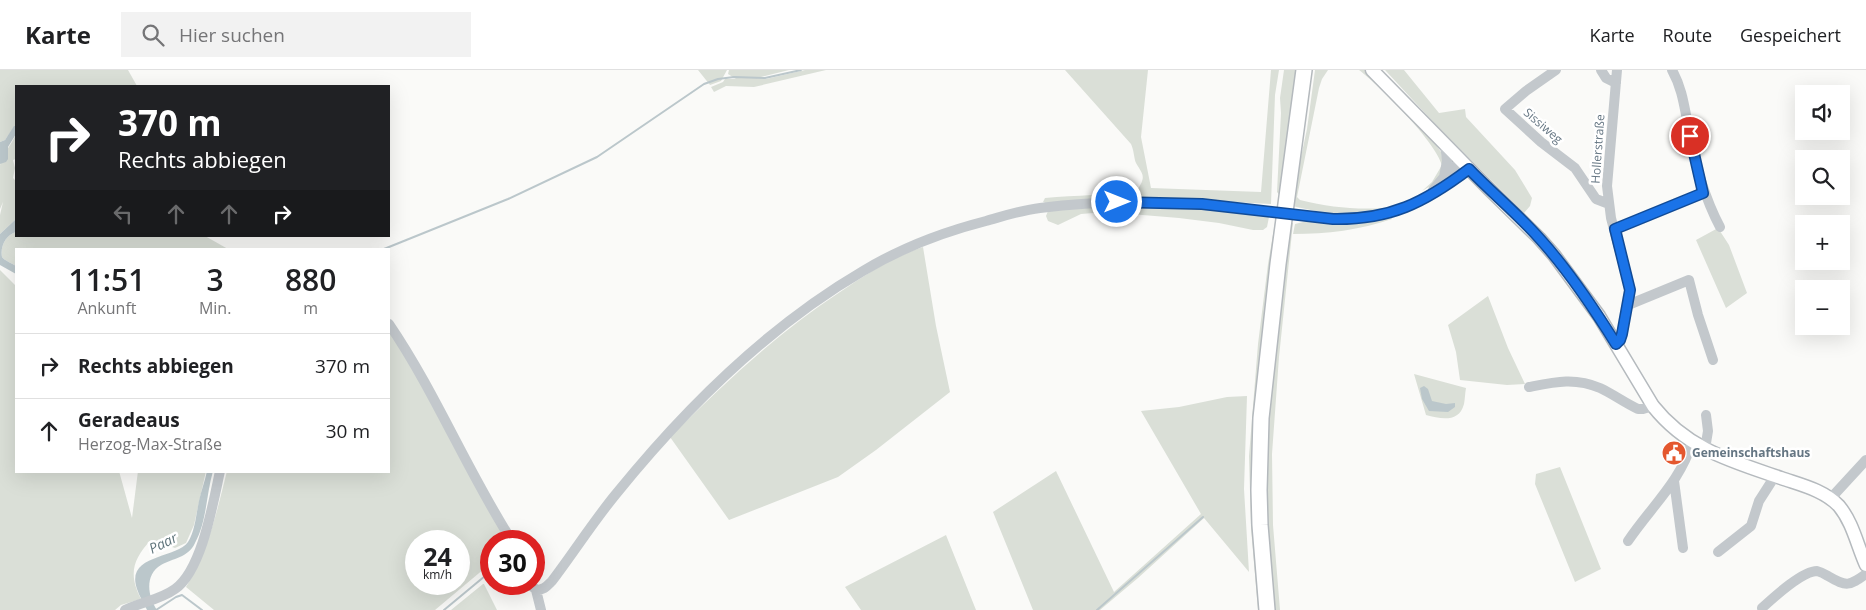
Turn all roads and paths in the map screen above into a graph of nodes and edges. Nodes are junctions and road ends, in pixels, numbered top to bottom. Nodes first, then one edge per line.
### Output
1 (1304, 70) edge
2 (1372, 70) edge
3 (1556, 70) edge
4 (1601, 70) edge
5 (1617, 70) edge
6 (1672, 70) edge
7 (1616, 83) junction
8 (1445, 144) junction
9 (1465, 165) junction
10 (1444, 177) junction
11 (1703, 193) junction
12 (1426, 198) junction
13 (1609, 204) junction
14 (1720, 227) dead end
15 (1615, 229) junction
16 (1628, 305) junction
17 (390, 326) edge
18 (1616, 344) junction
19 (1713, 360) dead end
20 (1528, 387) dead end
21 (1653, 406) junction
22 (1706, 414) dead end
23 (1692, 442) junction
24 (1704, 449) junction
25 (1866, 460) edge
26 (220, 473) edge
27 (1775, 476) junction
28 (1674, 481) junction
29 (1831, 498) junction
30 (505, 530) edge
31 (1628, 541) dead end
32 (1863, 546) edge
33 (1683, 548) dead end
34 (1718, 552) dead end
35 (1866, 565) edge
36 (1866, 574) edge
37 (545, 587) edge
38 (536, 595) edge
39 (129, 608) edge
40 (1762, 608) dead end
41 (541, 610) edge
42 (1268, 610) edge

1 - 42 highway
2 - 8 main road
3 - 13 street, Sissiweg
4 - 7 street
5 - 7 street, Hollerstraße
6 - 11 street
7 - 13 street, Hollerstraße
8 - 9 main road
8 - 10 street
9 - 10 street
9 - 12 street
9 - 18 main road
10 - 12 street
11 - 14 street
11 - 15 street
12 - 37 street, bridge
13 - 15 street, Hollerstraße
15 - 16 street, Hollerstraße
16 - 18 street, Hollerstraße
16 - 19 street
17 - 30 street
18 - 21 main road
20 - 21 street
21 - 23 main road
22 - 24 street
23 - 24 main road
23 - 28 street
24 - 27 main road
25 - 29 street
26 - 39 street
27 - 29 main road
27 - 34 street
28 - 31 street
28 - 33 street
29 - 32 main road
32 - 35 main road
36 - 40 street
38 - 41 street

